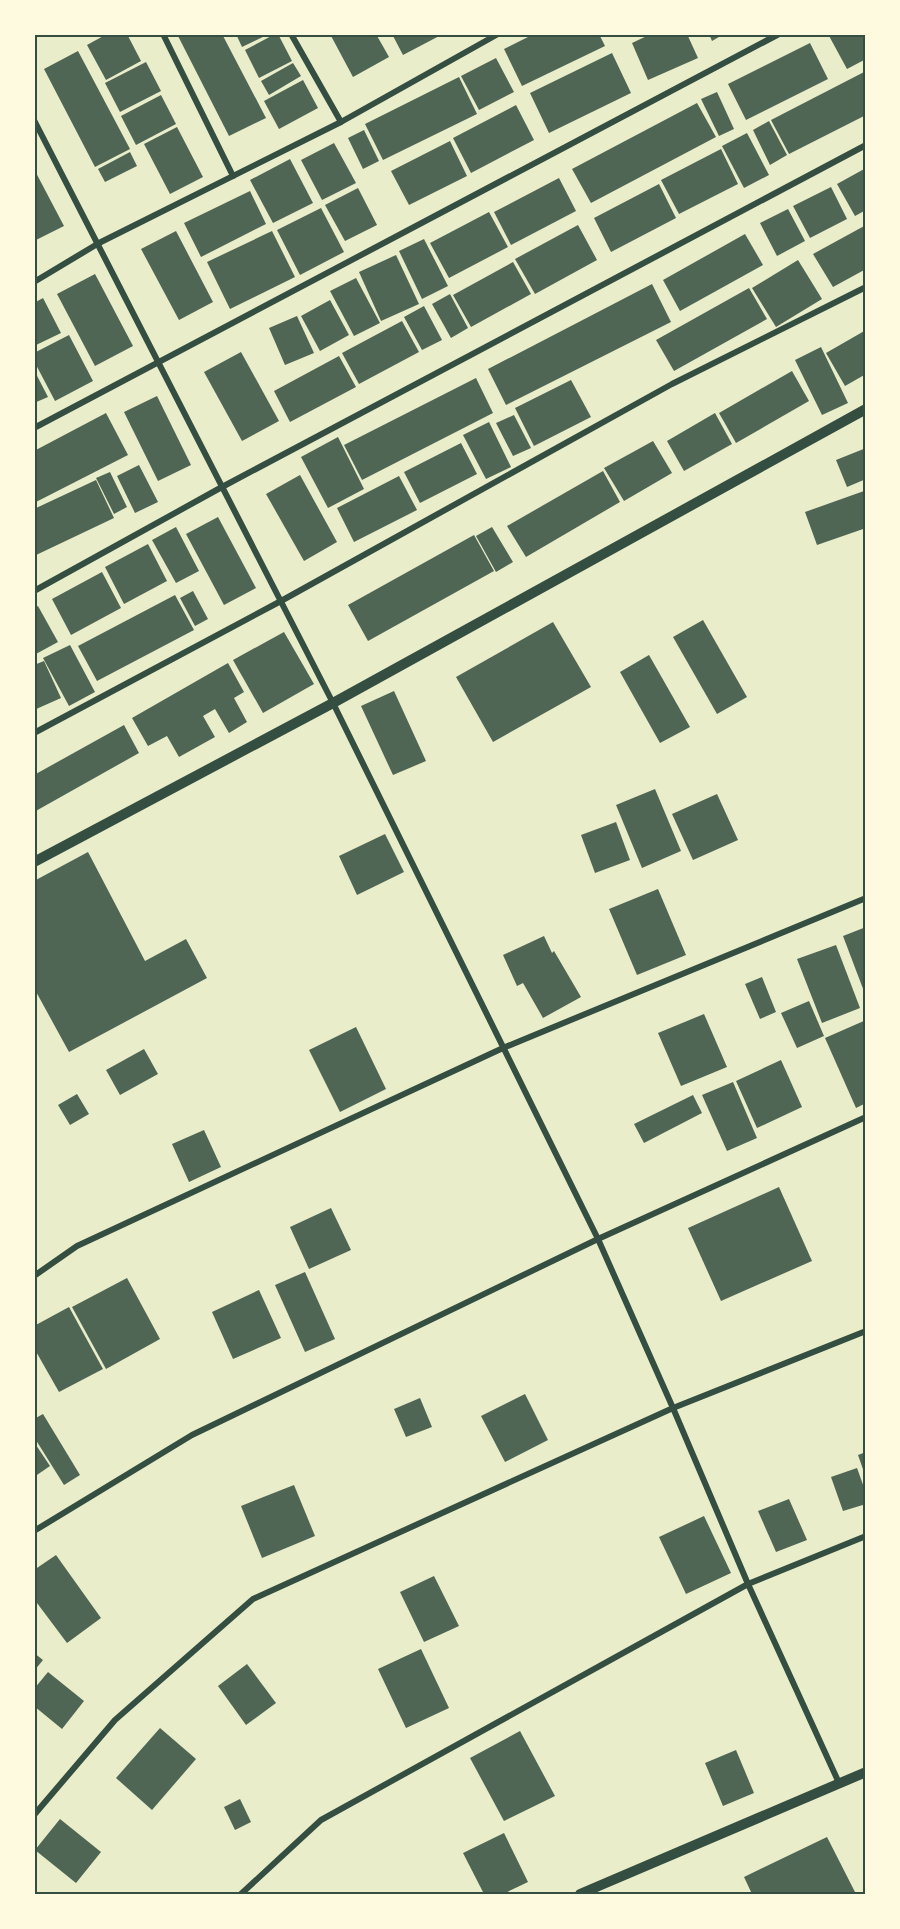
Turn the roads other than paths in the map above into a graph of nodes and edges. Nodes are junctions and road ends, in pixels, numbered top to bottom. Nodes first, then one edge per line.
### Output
1 (163, 34) edge
2 (291, 34) edge
3 (498, 34) edge
4 (778, 34) edge
5 (34, 120) edge
6 (341, 122) junction
7 (866, 145) edge
8 (233, 176) junction
9 (99, 243) junction
10 (34, 282) edge
11 (866, 287) edge
12 (159, 362) junction
13 (866, 409) edge
14 (34, 428) edge
15 (222, 487) junction
16 (34, 591) edge
17 (281, 601) junction
18 (333, 703) junction
19 (34, 734) edge
20 (34, 862) edge
21 (866, 898) edge
22 (503, 1048) junction
23 (866, 1117) edge
24 (598, 1239) junction
25 (34, 1276) edge
26 (866, 1331) edge
27 (673, 1408) junction
28 (34, 1531) edge
29 (866, 1536) edge
30 (747, 1584) junction
31 (866, 1772) edge
32 (839, 1783) junction
33 (34, 1815) edge
34 (241, 1894) edge
35 (580, 1894) edge

1 - 8 street
2 - 6 street
3 - 6 street
4 - 12 street
5 - 9 street
6 - 8 street
7 - 15 street
8 - 9 street
9 - 10 street
9 - 12 street
11 - 17 street
12 - 14 street
12 - 15 street
13 - 18 street
15 - 16 street
15 - 17 street
17 - 18 street
17 - 19 street
18 - 20 street
18 - 22 street
21 - 22 street
22 - 24 street
22 - 25 street
23 - 24 street
24 - 27 street
24 - 28 street
26 - 27 street
27 - 30 street
27 - 33 street
29 - 30 street
30 - 32 street
30 - 34 street
31 - 32 street
32 - 35 street

